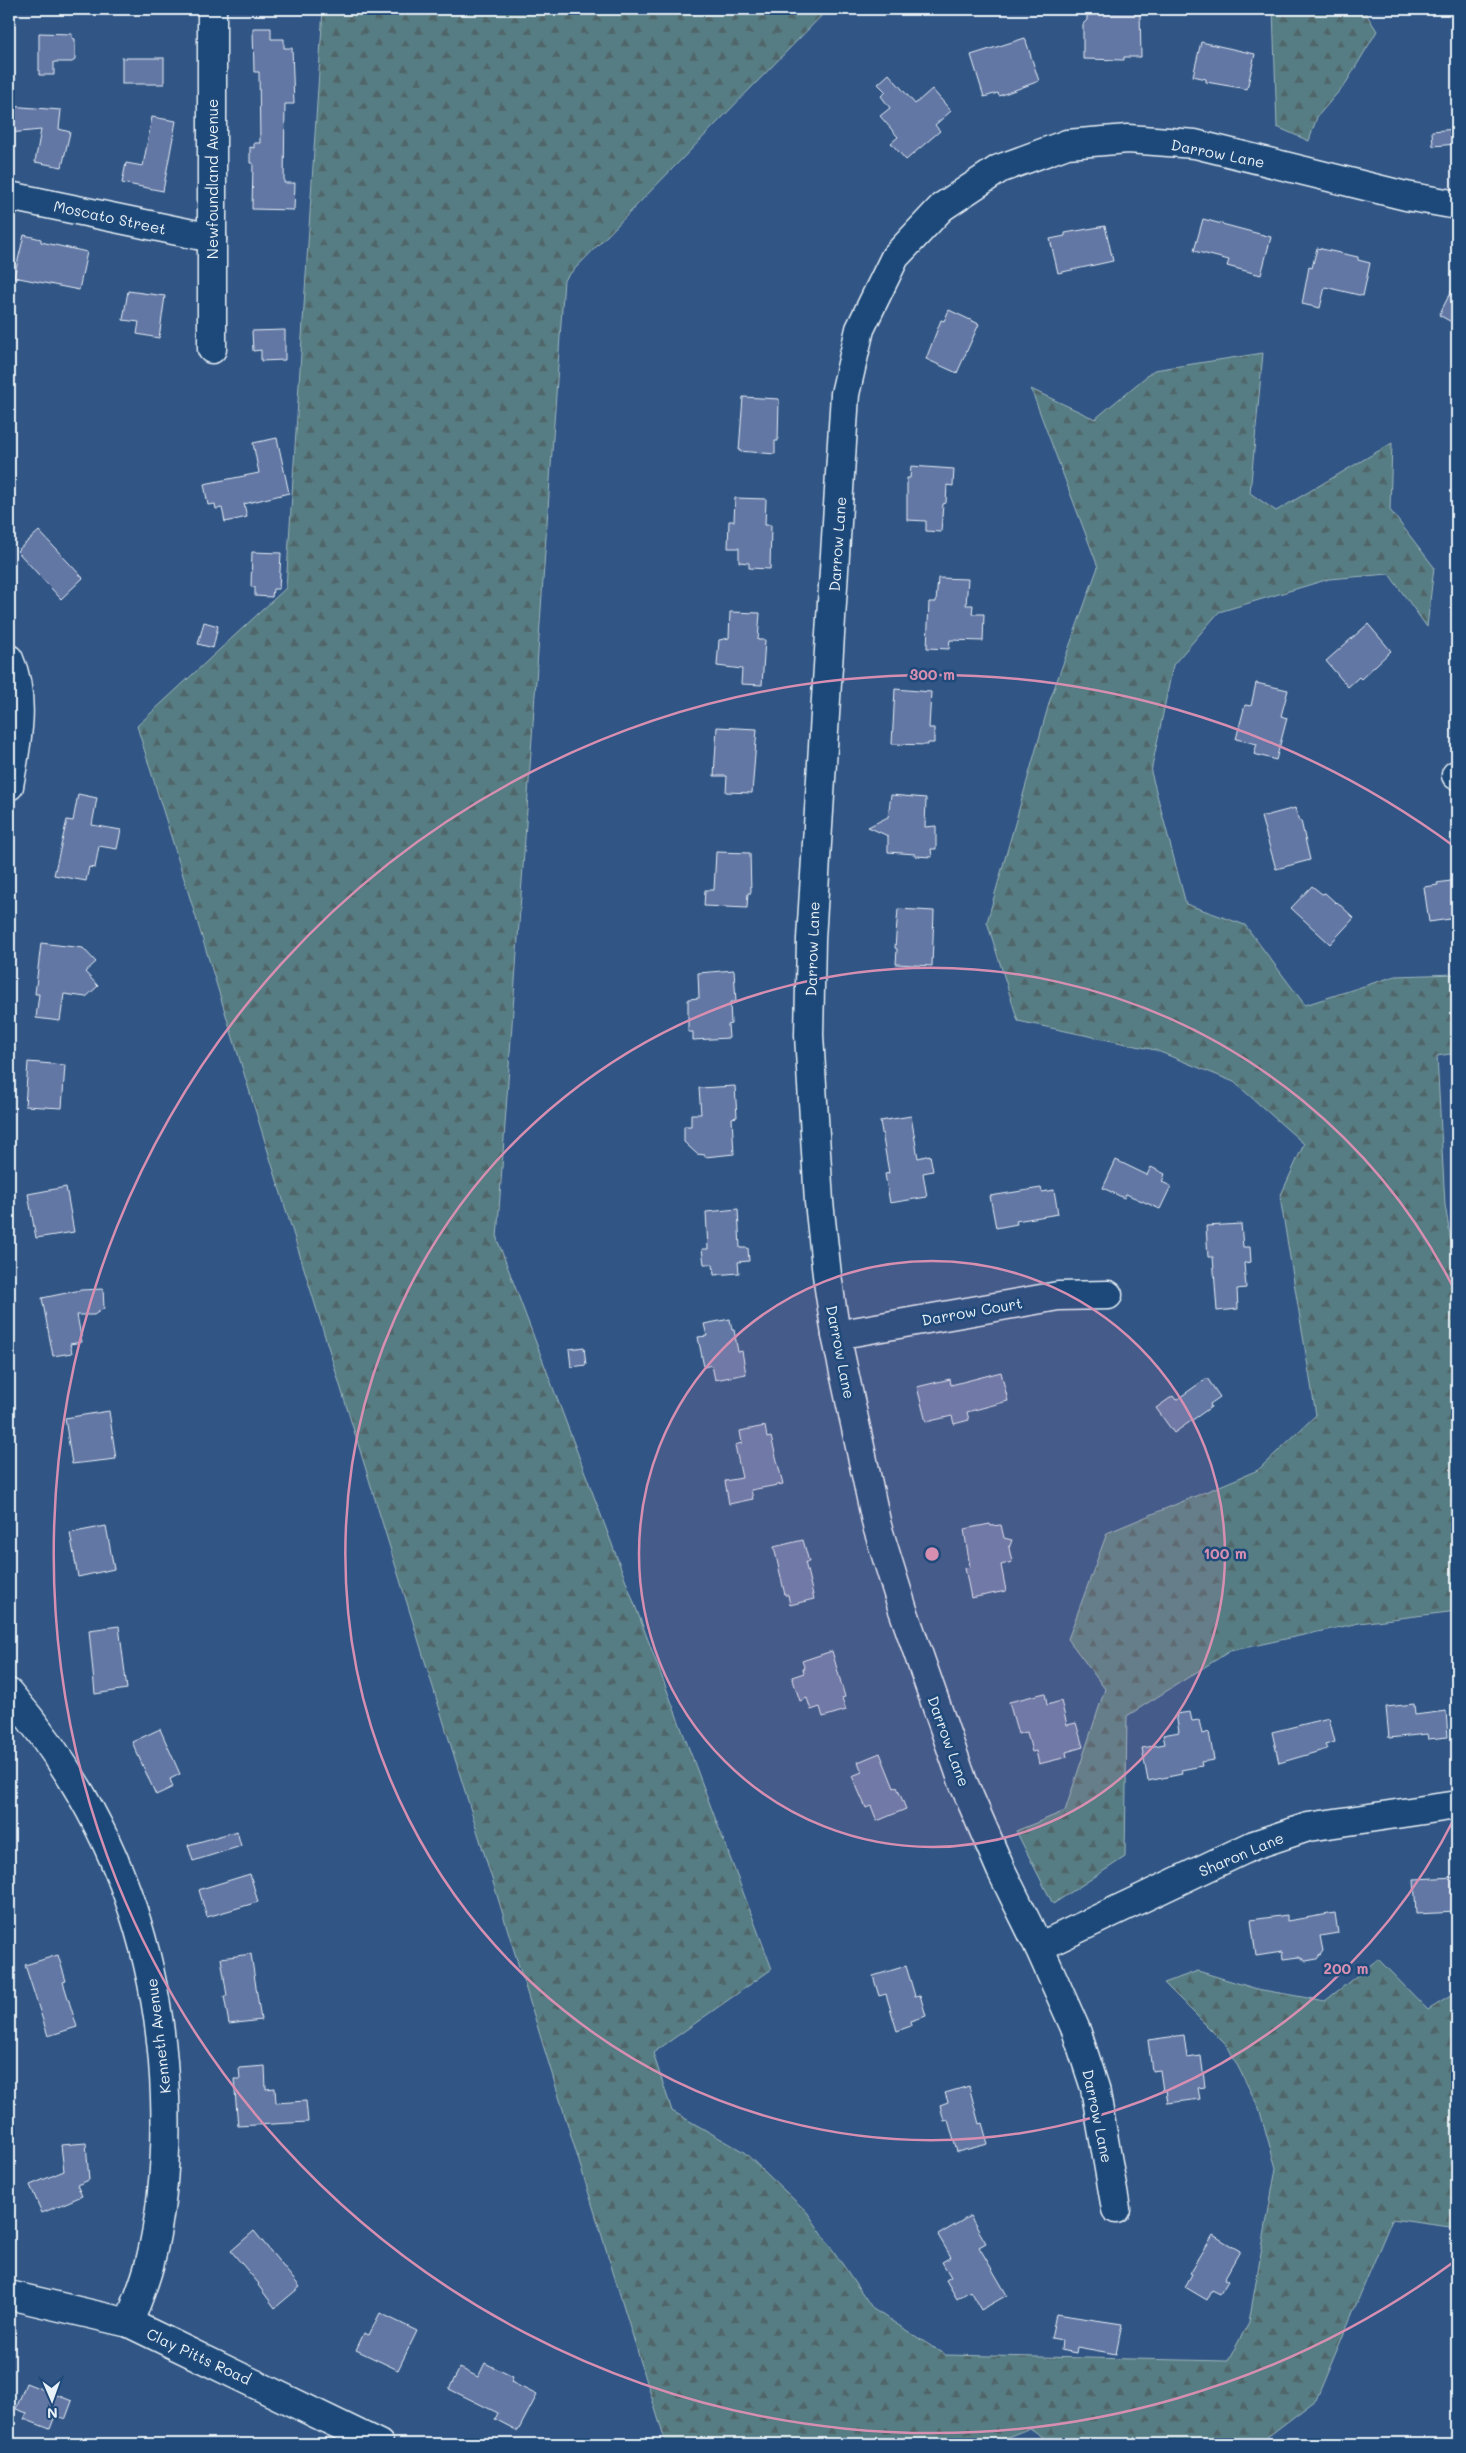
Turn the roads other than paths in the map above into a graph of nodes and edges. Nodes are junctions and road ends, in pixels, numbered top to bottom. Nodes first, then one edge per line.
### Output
1 (212, 9) edge
2 (9, 196) edge
3 (1457, 205) edge
4 (212, 238) junction
5 (212, 349) dead end
6 (9, 659) edge
7 (9, 786) edge
8 (1108, 1295) dead end
9 (836, 1335) junction
10 (9, 1692) edge
11 (1457, 1805) edge
12 (1039, 1947) junction
13 (1116, 2209) dead end
14 (9, 2294) edge
15 (129, 2323) junction
16 (379, 2444) edge

1 - 4 street, Newfoundland Avenue
2 - 4 street, Moscato Street
3 - 9 street, Darrow Lane
4 - 5 street, Newfoundland Avenue
6 - 7 street
8 - 9 street, Darrow Court
9 - 12 street, Darrow Lane
10 - 15 street, Kenneth Avenue
11 - 12 street, Sharon Lane
12 - 13 street, Darrow Lane
14 - 15 street, Clay Pitts Road
15 - 16 street, Clay Pitts Road

